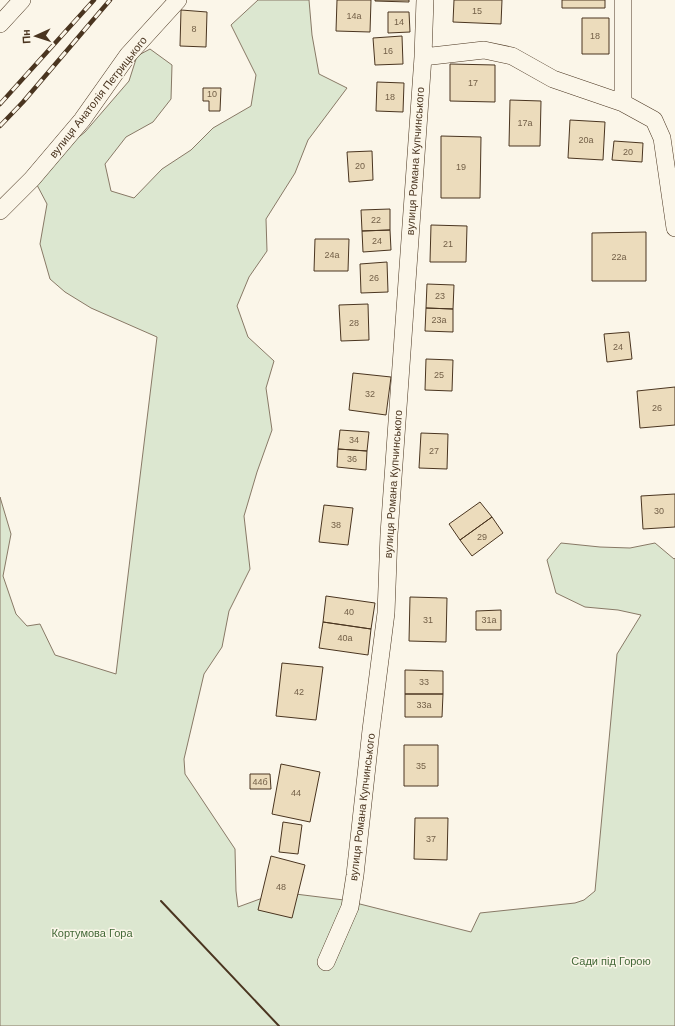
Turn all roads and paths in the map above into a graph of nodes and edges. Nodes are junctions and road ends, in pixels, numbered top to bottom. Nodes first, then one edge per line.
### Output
1 (22, 0) edge
2 (178, 0) edge
3 (425, 0) edge
4 (623, 0) edge
5 (0, 24) edge
6 (423, 57) junction
7 (623, 103) junction
8 (0, 211) edge
9 (675, 228) edge
10 (326, 962) dead end

1 - 5 street
2 - 8 street, вулиця Анатолія Петрицького
3 - 6 street, вулиця Романа Купчинського
4 - 7 street
6 - 7 street
6 - 10 street, вулиця Романа Купчинського
7 - 9 street

